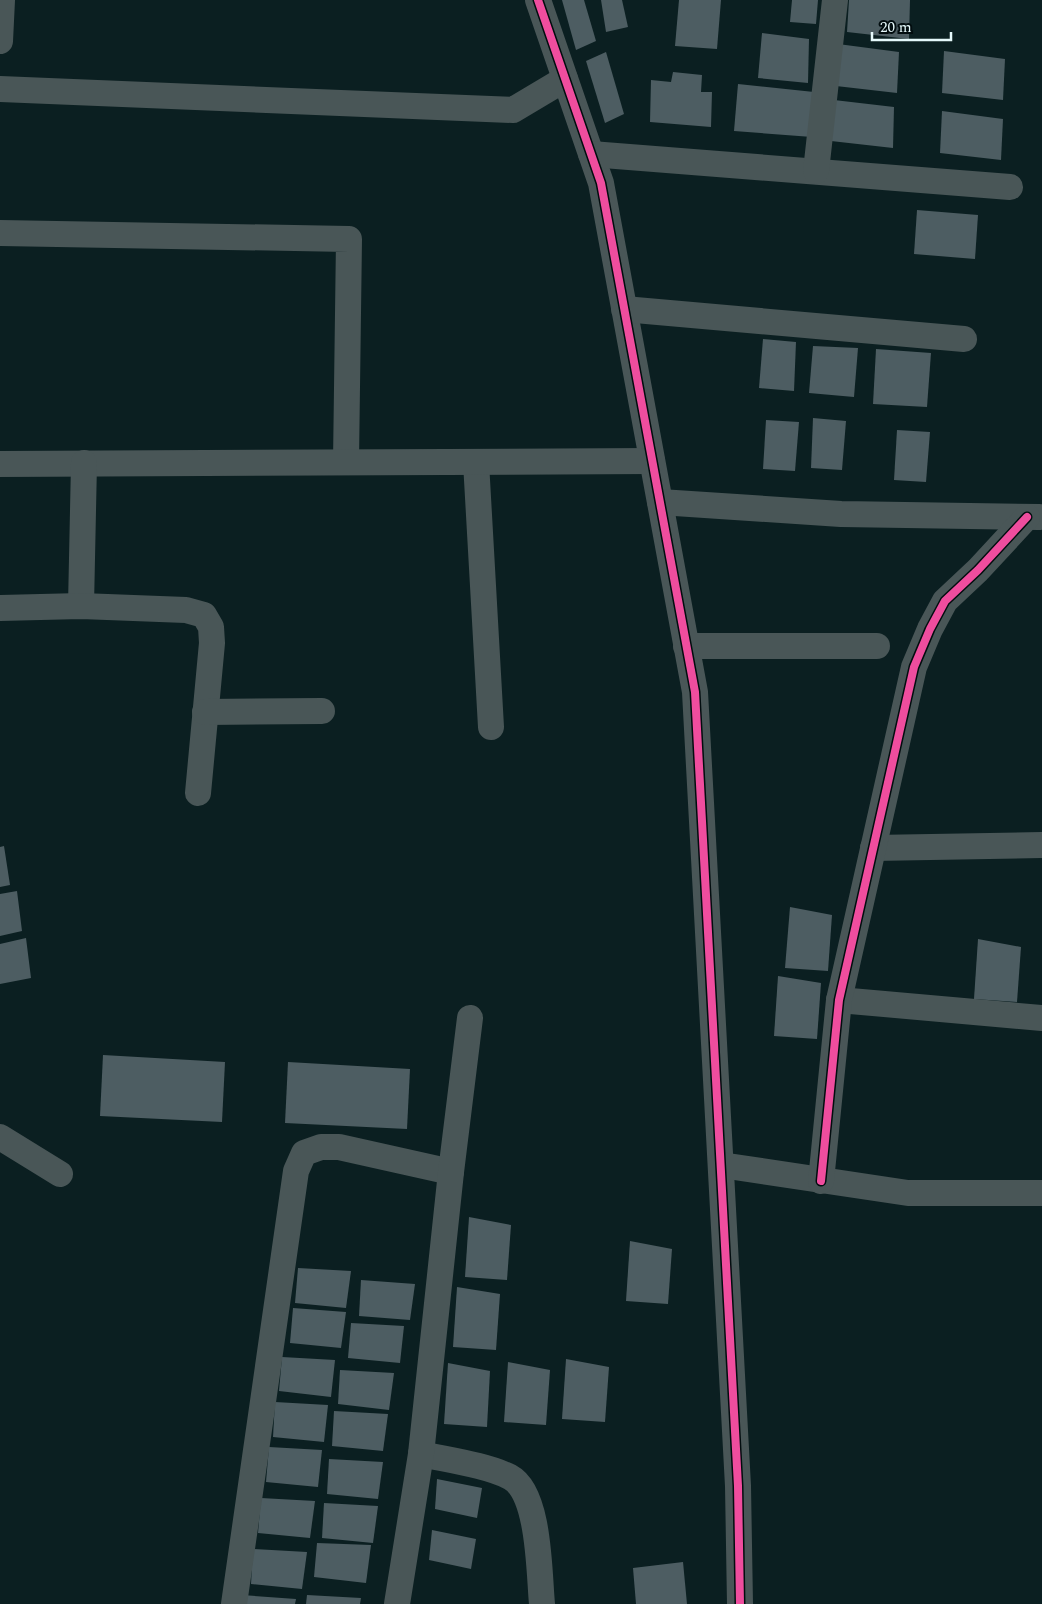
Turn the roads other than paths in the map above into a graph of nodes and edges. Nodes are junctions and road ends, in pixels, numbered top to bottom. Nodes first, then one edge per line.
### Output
1 (2, 0) edge
2 (538, 0) edge
3 (835, 0) edge
4 (0, 41) edge
5 (566, 79) junction
6 (0, 89) edge
7 (591, 154) junction
8 (816, 171) junction
9 (1010, 187) dead end
10 (0, 233) edge
11 (624, 309) junction
12 (964, 339) dead end
13 (652, 461) junction
14 (346, 462) junction
15 (476, 462) junction
16 (84, 463) junction
17 (0, 464) edge
18 (660, 502) junction
19 (1034, 517) edge
20 (81, 606) junction
21 (0, 608) edge
22 (686, 646) junction
23 (877, 646) dead end
24 (322, 711) dead end
25 (205, 712) junction
26 (491, 727) dead end
27 (198, 793) dead end
28 (1042, 845) edge
29 (873, 848) junction
30 (839, 1000) junction
31 (470, 1018) dead end
32 (1042, 1018) edge
33 (0, 1137) edge
34 (721, 1165) junction
35 (451, 1172) junction
36 (60, 1174) dead end
37 (821, 1181) junction
38 (1042, 1193) edge
39 (421, 1454) junction
40 (234, 1604) edge
41 (397, 1604) edge
42 (542, 1604) edge
43 (740, 1604) edge

1 - 4 street
2 - 5 street
3 - 8 street
5 - 6 street
5 - 7 street
7 - 8 street
7 - 11 street
8 - 9 street
10 - 14 street
11 - 12 street
11 - 13 street
13 - 15 street
13 - 18 street
14 - 15 street
14 - 16 street
15 - 26 street
16 - 17 street
16 - 20 street
18 - 19 street
18 - 22 street
19 - 29 street
20 - 21 street
20 - 25 street
22 - 23 street
22 - 34 street
24 - 25 street
25 - 27 street
28 - 29 street
29 - 30 street
30 - 32 street
30 - 37 street
31 - 35 street
33 - 36 street
34 - 37 street
34 - 43 street
35 - 39 street
35 - 40 street
37 - 38 street
39 - 41 street
39 - 42 street

